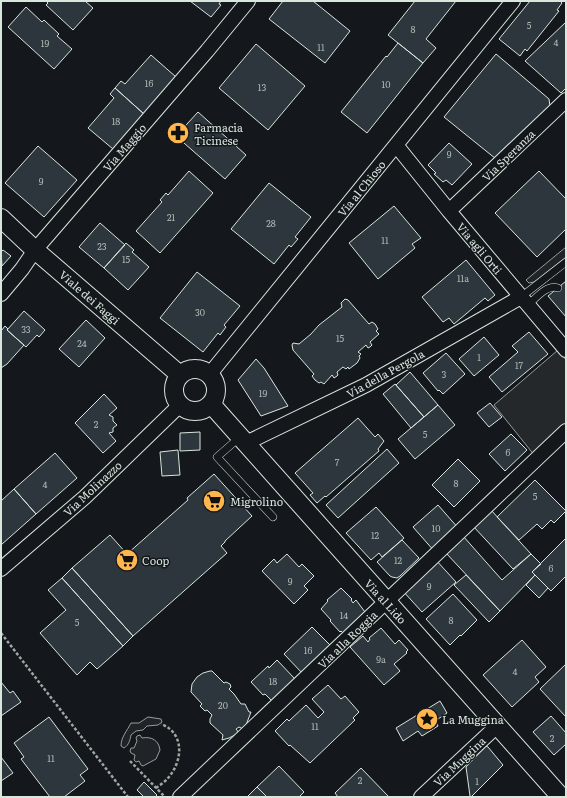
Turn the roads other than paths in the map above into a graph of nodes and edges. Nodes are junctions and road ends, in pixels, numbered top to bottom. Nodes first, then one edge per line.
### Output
1 (248, 1) edge
2 (513, 1) edge
3 (566, 100) edge
4 (396, 146) junction
5 (449, 211) junction
6 (1, 218) edge
7 (36, 250) junction
8 (566, 262) edge
9 (558, 288) dead end
10 (1, 294) edge
11 (524, 301) junction
12 (566, 350) edge
13 (180, 375) junction
14 (209, 375) junction
15 (211, 404) junction
16 (180, 405) junction
17 (566, 431) edge
18 (243, 440) junction
19 (273, 517) dead end
20 (1, 569) edge
21 (386, 601) junction
22 (497, 726) junction
23 (180, 797) edge
24 (421, 797) edge
25 (561, 797) edge

1 - 7 street, Via Maggio
2 - 4 street, Via al Chioso
3 - 5 street, Via Speranza
4 - 5 street, Via agli Orti
4 - 14 street, Via al Chioso
5 - 11 street, Via agli Orti
6 - 7 street, Viale dei Faggi
7 - 10 street, Via Maggio
7 - 13 street, Viale dei Faggi
8 - 11 lane
9 - 11 lane
11 - 12 street, Via agli Orti
11 - 18 street, Via della Pergola
13 - 14 street
13 - 16 street
14 - 15 street
15 - 16 street
15 - 18 street, Via al Lido
16 - 20 street, Via Molinazzo
17 - 21 street, Via alla Roggia
18 - 19 lane
18 - 21 street, Via al Lido
21 - 22 street, Via al Lido
21 - 23 street, Via alla Roggia
22 - 24 street, Via Muggina
22 - 25 street, Via al Lido

